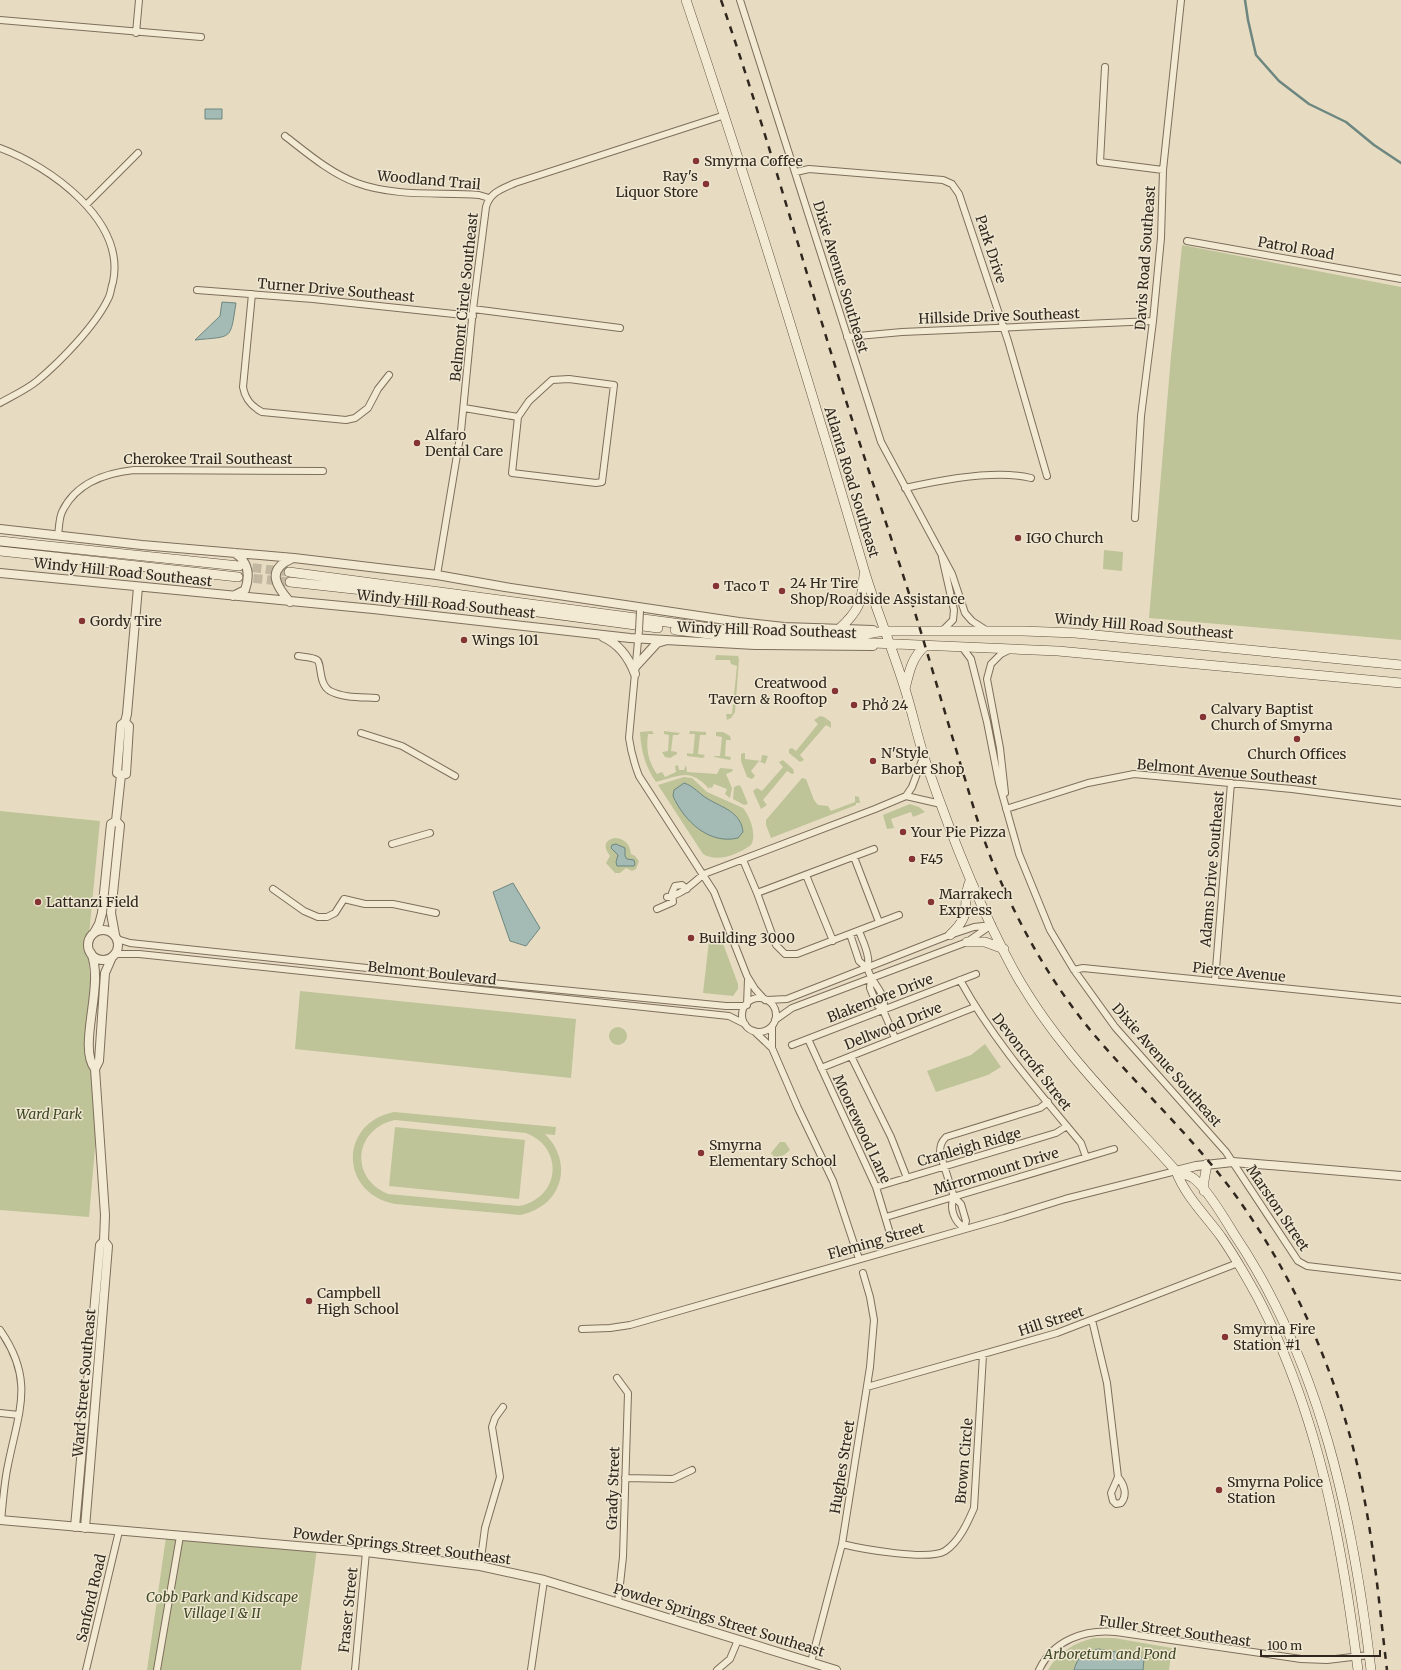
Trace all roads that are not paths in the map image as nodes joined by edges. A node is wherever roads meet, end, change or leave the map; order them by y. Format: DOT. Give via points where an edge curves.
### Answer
graph roads {
  1 [pos="139,0"];
  2 [pos="686,0"];
  3 [pos="740,0"];
  4 [pos="1181,0"];
  5 [pos="0,20"];
  6 [pos="136,33"];
  7 [pos="201,38"];
  8 [pos="1104,67"];
  9 [pos="725,115"];
  10 [pos="285,136"];
  11 [pos="0,148"];
  12 [pos="138,153"];
  13 [pos="1163,170"];
  14 [pos="796,172"];
  15 [pos="489,198"];
  16 [pos="86,205"];
  17 [pos="1187,241"];
  18 [pos="1401,279"];
  19 [pos="197,290"];
  20 [pos="252,294"];
  21 [pos="473,309"];
  22 [pos="473,316"];
  23 [pos="1153,321"];
  24 [pos="620,328"];
  25 [pos="1004,328"];
  26 [pos="847,337"];
  27 [pos="389,375"];
  28 [pos="0,403"];
  29 [pos="464,408"];
  30 [pos="518,417"];
  31 [pos="323,471"];
  32 [pos="1048,476"];
  33 [pos="1030,478"];
  34 [pos="905,488"];
  35 [pos="1135,518"];
  36 [pos="0,529"];
  37 [pos="58,536"];
  38 [pos="0,541"];
  39 [pos="0,551"];
  40 [pos="941,552"];
  41 [pos="235,553"];
  42 [pos="294,558"];
  43 [pos="239,566"];
  44 [pos="864,570"];
  45 [pos="289,572"];
  46 [pos="0,573"];
  47 [pos="437,575"];
  48 [pos="238,577"];
  49 [pos="290,582"];
  50 [pos="138,587"];
  51 [pos="233,597"];
  52 [pos="290,602"];
  53 [pos="641,609"];
  54 [pos="839,629"];
  55 [pos="884,631"];
  56 [pos="942,631"];
  57 [pos="987,631"];
  58 [pos="597,634"];
  59 [pos="639,634"];
  60 [pos="668,640"];
  61 [pos="889,645"];
  62 [pos="925,646"];
  63 [pos="961,646"];
  64 [pos="1013,648"];
  65 [pos="298,656"];
  66 [pos="1401,665"];
  67 [pos="635,670"];
  68 [pos="1401,683"];
  69 [pos="905,689"];
  70 [pos="376,698"];
  71 [pos="361,733"];
  72 [pos="924,755"];
  73 [pos="455,776"];
  74 [pos="1231,783"];
  75 [pos="906,796"];
  76 [pos="1401,803"];
  77 [pos="941,804"];
  78 [pos="1006,809"];
  79 [pos="116,821"];
  80 [pos="430,832"];
  81 [pos="392,844"];
  82 [pos="874,849"];
  83 [pos="854,857"];
  84 [pos="743,860"];
  85 [pos="704,874"];
  86 [pos="806,875"];
  87 [pos="970,881"];
  88 [pos="274,889"];
  89 [pos="757,894"];
  90 [pos="657,909"];
  91 [pos="436,913"];
  92 [pos="899,915"];
  93 [pos="879,922"];
  94 [pos="992,925"];
  95 [pos="859,931"];
  96 [pos="94,933"];
  97 [pos="850,934"];
  98 [pos="950,935"];
  99 [pos="116,937"];
  100 [pos="832,941"];
  101 [pos="967,942"];
  102 [pos="1004,949"];
  103 [pos="90,953"];
  104 [pos="113,955"];
  105 [pos="868,968"];
  106 [pos="1074,970"];
  107 [pos="976,974"];
  108 [pos="747,976"];
  109 [pos="871,978"];
  110 [pos="960,980"];
  111 [pos="1215,982"];
  112 [pos="766,1000"];
  113 [pos="1401,1000"];
  114 [pos="746,1005"];
  115 [pos="975,1007"];
  116 [pos="883,1010"];
  117 [pos="775,1020"];
  118 [pos="745,1024"];
  119 [pos="772,1027"];
  120 [pos="754,1031"];
  121 [pos="894,1038"];
  122 [pos="808,1039"];
  123 [pos="792,1045"];
  124 [pos="772,1048"];
  125 [pos="851,1056"];
  126 [pos="821,1068"];
  127 [pos="95,1070"];
  128 [pos="1048,1102"];
  129 [pos="1067,1126"];
  130 [pos="1114,1149"];
  131 [pos="1086,1157"];
  132 [pos="1233,1162"];
  133 [pos="1207,1164"];
  134 [pos="945,1167"];
  135 [pos="1176,1171"];
  136 [pos="1401,1176"];
  137 [pos="907,1178"];
  138 [pos="876,1187"];
  139 [pos="1204,1191"];
  140 [pos="954,1197"];
  141 [pos="886,1217"];
  142 [pos="964,1228"];
  143 [pos="889,1230"];
  144 [pos="104,1241"];
  145 [pos="859,1259"];
  146 [pos="1238,1263"];
  147 [pos="862,1273"];
  148 [pos="1401,1277"];
  149 [pos="1092,1320"];
  150 [pos="582,1329"];
  151 [pos="0,1330"];
  152 [pos="983,1355"];
  153 [pos="617,1378"];
  154 [pos="867,1387"];
  155 [pos="503,1407"];
  156 [pos="0,1412"];
  157 [pos="19,1415"];
  158 [pos="692,1470"];
  159 [pos="1118,1477"];
  160 [pos="625,1478"];
  161 [pos="0,1521"];
  162 [pos="75,1527"];
  163 [pos="84,1528"];
  164 [pos="118,1531"];
  165 [pos="180,1536"];
  166 [pos="842,1544"];
  167 [pos="366,1552"];
  168 [pos="480,1566"];
  169 [pos="544,1580"];
  170 [pos="618,1602"];
  171 [pos="738,1640"];
  172 [pos="1370,1656"];
  173 [pos="1356,1657"];
  174 [pos="811,1662"];
  175 [pos="86,1670"];
  176 [pos="157,1670"];
  177 [pos="355,1670"];
  178 [pos="531,1670"];
  179 [pos="717,1670"];
  180 [pos="836,1670"];
  181 [pos="1039,1670"];
  182 [pos="1358,1670"];
  183 [pos="1371,1670"];
  1 -- 6 [label="street"];
  2 -- 9 [label="main road, Atlanta Road Southeast"];
  3 -- 14 [label="street, Dixie Avenue Southeast"];
  4 -- 13 [label="street, Davis Road Southeast"];
  5 -- 6 [label="street"];
  6 -- 7 [label="street"];
  8 -- 13 [label="street" via="1100,162"];
  9 -- 15 [label="street, Belmont Circle Southeast" via="515,183"];
  9 -- 44 [label="main road, Atlanta Road Southeast" via="826,438"];
  10 -- 15 [label="street, Woodland Trail" via="328,168 357,183 388,190 479,195"];
  11 -- 16 [label="street" via="37,165"];
  12 -- 16 [label="street"];
  13 -- 23 [label="street, Davis Road Southeast" via="1161,238"];
  14 -- 25 [label="street, Park Drive" via="809,169 943,180 952,184 960,194"];
  14 -- 26 [label="street, Dixie Avenue Southeast"];
  15 -- 21 [label="street, Belmont Circle Southeast"];
  16 -- 28 [label="street" via="106,234 114,261 114,277 109,298 95,320 69,350 36,382"];
  17 -- 18 [label="street, Patrol Road"];
  19 -- 20 [label="street, Turner Drive Southeast"];
  20 -- 22 [label="street, Turner Drive Southeast"];
  20 -- 27 [label="street" via="243,387 244,394 254,408 262,412 346,420 362,414 368,408"];
  21 -- 22 [label="street, Belmont Circle Southeast"];
  21 -- 24 [label="street"];
  22 -- 29 [label="street, Belmont Circle Southeast"];
  23 -- 25 [label="street, Hillside Drive Southeast"];
  23 -- 35 [label="street, Davis Road Southeast" via="1141,416"];
  25 -- 26 [label="street, Hillside Drive Southeast"];
  25 -- 32 [label="street, Park Drive"];
  26 -- 34 [label="street, Dixie Avenue Southeast" via="881,442"];
  29 -- 30 [label="street"];
  29 -- 47 [label="street, Belmont Circle Southeast"];
  30 -- 30 [label="street" via="512,474 602,482 614,385 569,379 552,380 529,401"];
  31 -- 37 [label="street, Cherokee Trail Southeast" via="134,470 112,473 94,480 75,494 61,513"];
  33 -- 34 [label="street" via="1018,475 972,477 933,481"];
  34 -- 40 [label="street, Dixie Avenue Southeast"];
  36 -- 37 [label="street, Windy Hill Road Southeast"];
  37 -- 41 [label="street, Windy Hill Road Southeast"];
  38 -- 43 [label="main road, Windy Hill Road Southeast"];
  39 -- 48 [label="main road, Windy Hill Road Southeast"];
  40 -- 56 [label="street, Dixie Avenue Southeast" via="954,610 953,620"];
  40 -- 57 [label="street, Dixie Avenue Southeast" via="966,613 972,621"];
  41 -- 42 [label="street, Windy Hill Road Southeast"];
  41 -- 51 [label="street" via="245,563 249,578 244,590"];
  42 -- 47 [label="street, Windy Hill Road Southeast"];
  42 -- 52 [label="street" via="282,563 276,576 278,589"];
  44 -- 54 [label="main road" via="863,595 859,607"];
  44 -- 55 [label="main road, Atlanta Road Southeast"];
  45 -- 55 [label="main road, Windy Hill Road Southeast" via="734,631 824,636 861,635"];
  46 -- 50 [label="street, Windy Hill Road Southeast"];
  47 -- 53 [label="street, Windy Hill Road Southeast"];
  49 -- 61 [label="main road, Windy Hill Road Southeast" via="736,638"];
  50 -- 51 [label="street, Windy Hill Road Southeast"];
  50 -- 79 [label="street, Ward Street Southeast" via="126,722 121,725 117,773 121,775"];
  51 -- 52 [label="street, Windy Hill Road Southeast"];
  52 -- 58 [label="street, Windy Hill Road Southeast"];
  53 -- 54 [label="street, Windy Hill Road Southeast" via="784,627"];
  53 -- 59 [label="street, bridge"];
  54 -- 55 [label="street, Windy Hill Road Southeast"];
  55 -- 56 [label="main road, Windy Hill Road Southeast"];
  55 -- 61 [label="main road, Atlanta Road Southeast"];
  56 -- 57 [label="main road, Windy Hill Road Southeast"];
  57 -- 66 [label="main road, Windy Hill Road Southeast" via="1091,634"];
  58 -- 59 [label="street, Windy Hill Road Southeast"];
  58 -- 67 [label="street" via="612,640"];
  59 -- 60 [label="street, Windy Hill Road Southeast"];
  59 -- 67 [label="street"];
  60 -- 61 [label="street, Windy Hill Road Southeast" via="790,646"];
  60 -- 67 [label="street" via="657,643"];
  61 -- 62 [label="main road, Windy Hill Road Southeast"];
  61 -- 69 [label="main road, Atlanta Road Southeast"];
  62 -- 63 [label="main road, Windy Hill Road Southeast"];
  62 -- 69 [label="main road" via="911,664"];
  63 -- 64 [label="main road, Windy Hill Road Southeast"];
  63 -- 78 [label="street, Dixie Avenue Southeast" via="971,658"];
  64 -- 68 [label="main road, Windy Hill Road Southeast"];
  64 -- 78 [label="street, Dixie Avenue Southeast" via="1001,654 991,664 987,679 1000,748"];
  65 -- 70 [label="street" via="320,663 321,678 330,691 348,696"];
  67 -- 85 [label="street" via="630,738 636,768"];
  69 -- 72 [label="main road, Atlanta Road Southeast"];
  71 -- 73 [label="street" via="402,746"];
  72 -- 75 [label="street"];
  72 -- 77 [label="main road, Atlanta Road Southeast"];
  74 -- 76 [label="street, Belmont Avenue Southeast"];
  74 -- 78 [label="street, Belmont Avenue Southeast" via="1152,775 1125,775 1088,783"];
  74 -- 111 [label="street, Adams Drive Southeast"];
  75 -- 77 [label="street"];
  75 -- 84 [label="street"];
  77 -- 87 [label="main road, Atlanta Road Southeast"];
  78 -- 106 [label="street, Dixie Avenue Southeast" via="1028,879 1050,930"];
  79 -- 96 [label="street, Ward Street Southeast" via="111,824 102,913"];
  79 -- 99 [label="street, Ward Street Southeast" via="120,825 111,913"];
  80 -- 81 [label="street"];
  82 -- 83 [label="street"];
  83 -- 86 [label="street"];
  83 -- 93 [label="street"];
  84 -- 85 [label="street"];
  84 -- 89 [label="street"];
  85 -- 90 [label="street" via="687,888 682,885 675,886 670,897 673,902"];
  85 -- 108 [label="street" via="717,897"];
  86 -- 89 [label="street"];
  86 -- 100 [label="street"];
  87 -- 94 [label="main road, Atlanta Road Southeast"];
  87 -- 98 [label="main road" via="967,888 966,914"];
  88 -- 91 [label="street" via="304,911 318,917 327,917 335,913 344,899 365,904 393,904"];
  89 -- 100 [label="street" via="776,945 785,954 798,954"];
  92 -- 93 [label="street"];
  93 -- 95 [label="street"];
  94 -- 98 [label="street" via="974,927"];
  94 -- 101 [label="street"];
  94 -- 102 [label="main road, Atlanta Road Southeast"];
  95 -- 97 [label="street"];
  95 -- 105 [label="street" via="868,958"];
  96 -- 99 [label="street" via="105,930"];
  96 -- 103 [label="street, Ward Street Southeast" via="88,942"];
  97 -- 100 [label="street"];
  97 -- 105 [label="street" via="859,961"];
  98 -- 105 [label="street"];
  99 -- 104 [label="street, Ward Street Southeast" via="118,946"];
  99 -- 114 [label="street, Belmont Boulevard" via="130,943 481,982 726,1006"];
  101 -- 102 [label="main road" via="985,942"];
  101 -- 109 [label="street"];
  102 -- 135 [label="main road, Atlanta Road Southeast" via="1015,973 1061,1041 1102,1092"];
  103 -- 104 [label="street" via="106,960"];
  103 -- 127 [label="street, Ward Street Southeast" via="96,972 90,1031 90,1063"];
  104 -- 118 [label="street, Belmont Boulevard" via="139,954 729,1016"];
  104 -- 127 [label="street, Ward Street Southeast" via="105,972 99,1061"];
  105 -- 109 [label="street"];
  105 -- 112 [label="street" via="787,999"];
  106 -- 111 [label="street, Pierce Avenue" via="1083,968"];
  106 -- 132 [label="street, Dixie Avenue Southeast" via="1125,1039 1219,1142"];
  107 -- 110 [label="street, Blakemore Drive"];
  108 -- 112 [label="street"];
  108 -- 114 [label="street"];
  109 -- 116 [label="street" via="870,988 877,1005"];
  109 -- 117 [label="street" via="792,1008"];
  110 -- 115 [label="street, Devoncroft Street"];
  110 -- 116 [label="street, Blakemore Drive"];
  111 -- 113 [label="street, Pierce Avenue"];
  112 -- 114 [label="street" via="755,999"];
  112 -- 117 [label="street" via="774,1007"];
  114 -- 118 [label="street" via="743,1015"];
  115 -- 121 [label="street, Dellwood Drive"];
  115 -- 128 [label="street, Devoncroft Street" via="1012,1061"];
  116 -- 121 [label="street"];
  116 -- 122 [label="street, Blakemore Drive"];
  117 -- 119 [label="street"];
  118 -- 120 [label="street"];
  119 -- 120 [label="street" via="764,1031"];
  119 -- 124 [label="street"];
  120 -- 124 [label="street"];
  121 -- 125 [label="street, Dellwood Drive"];
  122 -- 123 [label="street, Blakemore Drive"];
  122 -- 126 [label="street, Moorewood Lane"];
  124 -- 145 [label="street" via="833,1181"];
  125 -- 126 [label="street, Dellwood Drive"];
  125 -- 137 [label="street" via="891,1137"];
  126 -- 138 [label="street, Moorewood Lane"];
  127 -- 144 [label="street, Ward Street Southeast" via="105,1216"];
  128 -- 129 [label="street, Devoncroft Street"];
  128 -- 134 [label="street" via="1040,1108 946,1137 940,1147"];
  129 -- 131 [label="street, Devoncroft Street" via="1081,1142"];
  129 -- 134 [label="street, Cranleigh Ridge" via="1056,1133"];
  130 -- 131 [label="street, Mirrormount Drive"];
  131 -- 140 [label="street, Mirrormount Drive"];
  132 -- 133 [label="street"];
  132 -- 136 [label="street"];
  132 -- 148 [label="street, Marston Street" via="1301,1263 1307,1266"];
  133 -- 135 [label="street"];
  133 -- 139 [label="main road"];
  134 -- 137 [label="street, Cranleigh Ridge"];
  134 -- 140 [label="street"];
  135 -- 139 [label="main road, Atlanta Road Southeast" via="1193,1178"];
  135 -- 142 [label="street, Fleming Street" via="1157,1174"];
  135 -- 146 [label="main road, Atlanta Road Southeast" via="1181,1184"];
  137 -- 138 [label="street, Cranleigh Ridge"];
  138 -- 141 [label="street, Moorewood Lane"];
  139 -- 172 [label="main road, Atlanta Road Southeast" via="1265,1283 1290,1335 1314,1398 1336,1467 1348,1517"];
  140 -- 141 [label="street, Mirrormount Drive"];
  140 -- 142 [label="street" via="961,1204 966,1221"];
  140 -- 142 [label="street" via="951,1204 957,1223"];
  141 -- 143 [label="street, Moorewood Lane"];
  142 -- 145 [label="street, Fleming Street"];
  144 -- 162 [label="street, Ward Street Southeast" via="100,1245"];
  144 -- 163 [label="street, Ward Street Southeast" via="108,1246"];
  145 -- 150 [label="street, Fleming Street" via="630,1325"];
  146 -- 149 [label="street, Hill Street"];
  146 -- 173 [label="main road, Atlanta Road Southeast" via="1258,1298 1289,1368 1321,1464 1335,1518 1345,1573"];
  147 -- 154 [label="street, Hughes Street" via="874,1320"];
  149 -- 152 [label="street, Hill Street"];
  149 -- 159 [label="street" via="1106,1382"];
  151 -- 157 [label="street" via="12,1347 20,1369 22,1382"];
  152 -- 154 [label="street, Hill Street"];
  152 -- 166 [label="street, Brown Circle" via="974,1508 955,1541 945,1551 930,1556"];
  153 -- 160 [label="street, Grady Street" via="628,1393"];
  154 -- 166 [label="street, Hughes Street"];
  155 -- 168 [label="street" via="492,1427 499,1481 485,1528"];
  156 -- 157 [label="street"];
  157 -- 161 [label="street"];
  158 -- 160 [label="street" via="673,1479"];
  160 -- 170 [label="street, Grady Street" via="623,1557"];
  161 -- 162 [label="street, Powder Springs Street Southeast"];
  162 -- 163 [label="street, Powder Springs Street Southeast"];
  163 -- 164 [label="street, Powder Springs Street Southeast"];
  164 -- 165 [label="street, Powder Springs Street Southeast"];
  164 -- 175 [label="street, Sanford Road"];
  165 -- 167 [label="street, Powder Springs Street Southeast"];
  165 -- 176 [label="street"];
  166 -- 174 [label="street, Hughes Street"];
  167 -- 168 [label="street, Powder Springs Street Southeast"];
  167 -- 177 [label="street, Fraser Street"];
  168 -- 169 [label="street, Powder Springs Street Southeast"];
  169 -- 170 [label="street, Powder Springs Street Southeast"];
  169 -- 178 [label="street"];
  170 -- 171 [label="street, Powder Springs Street Southeast"];
  171 -- 174 [label="street, Powder Springs Street Southeast"];
  171 -- 179 [label="street" via="730,1659"];
  172 -- 173 [label="street, Fuller Street Southeast"];
  172 -- 183 [label="main road, Atlanta Road Southeast"];
  173 -- 181 [label="street, Fuller Street Southeast" via="1301,1659 1104,1631 1077,1635 1064,1642 1051,1652"];
  173 -- 182 [label="main road, Atlanta Road Southeast"];
  174 -- 180 [label="street, Powder Springs Street Southeast"];
}
